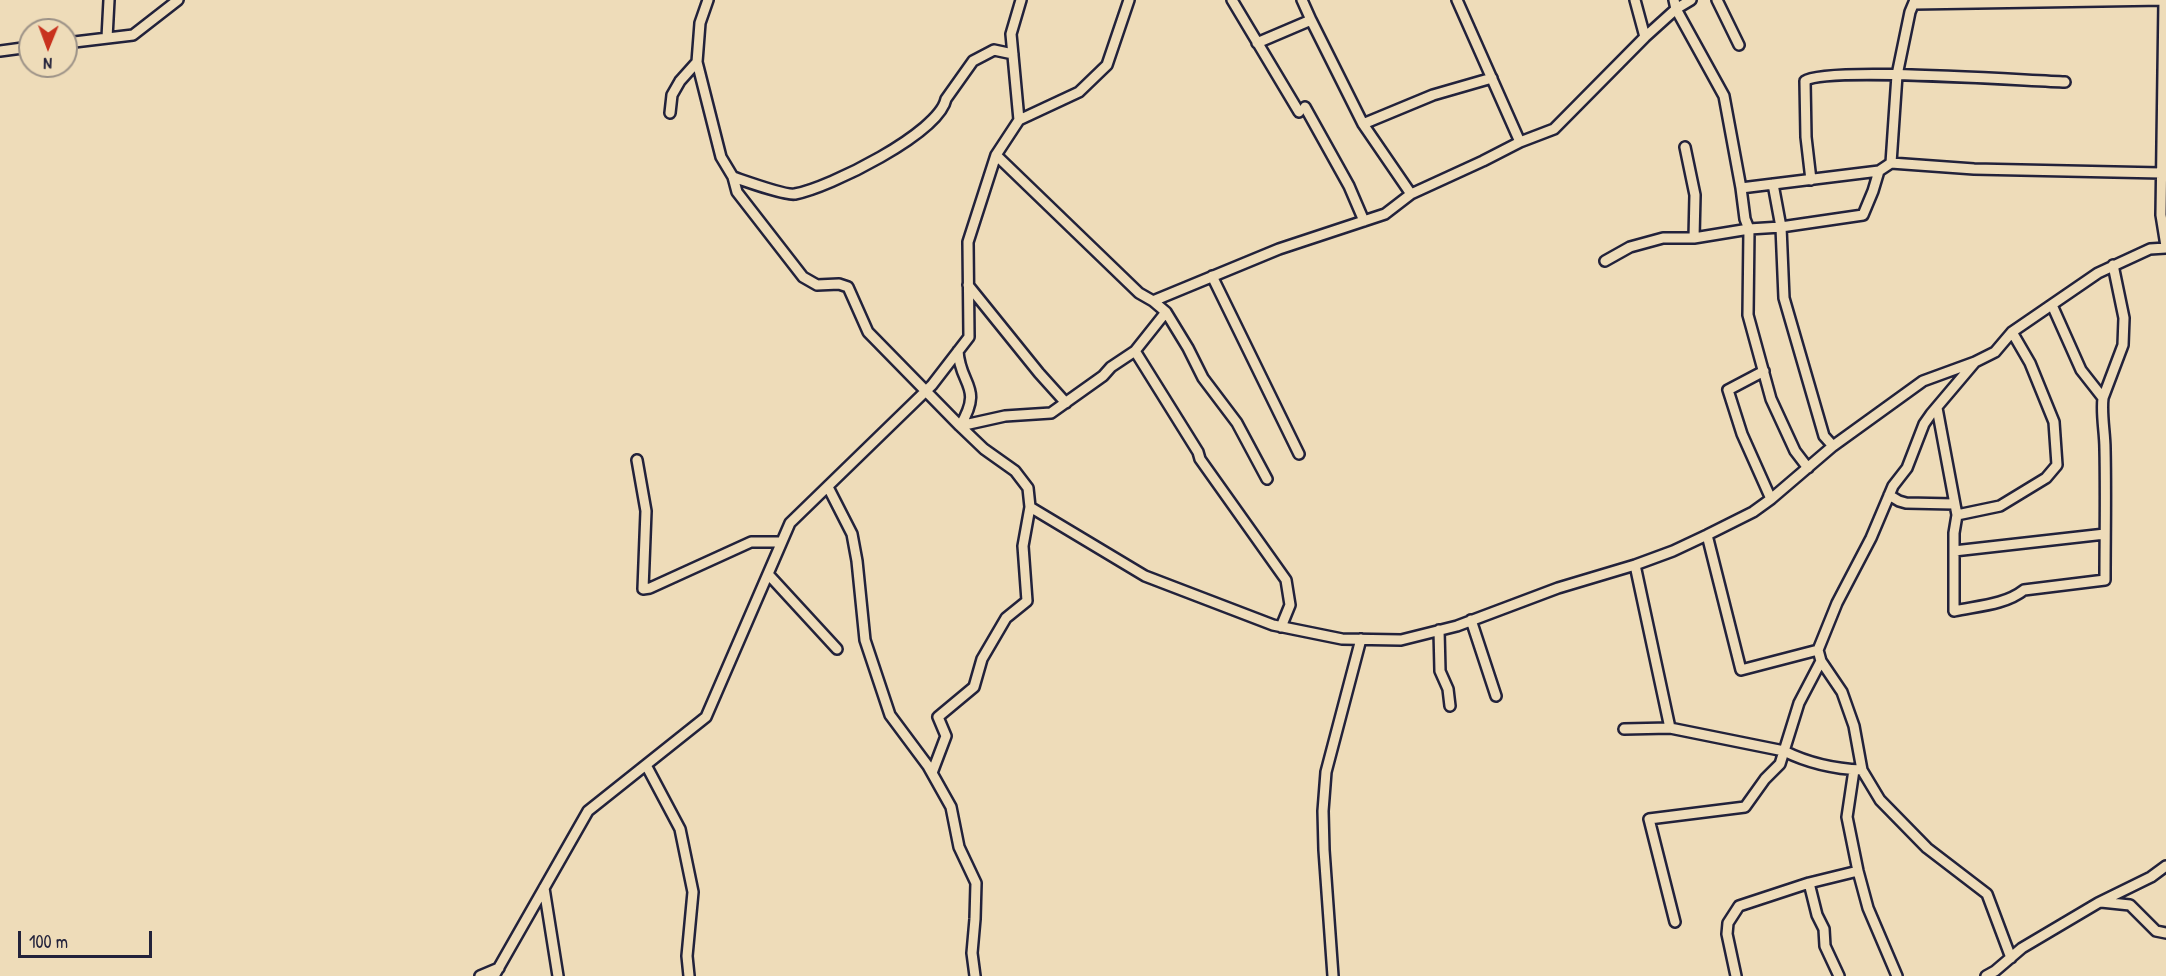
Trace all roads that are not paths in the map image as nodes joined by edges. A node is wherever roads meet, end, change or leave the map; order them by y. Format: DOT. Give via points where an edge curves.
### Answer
graph roads {
  1 [pos="109,0"];
  2 [pos="178,0"];
  3 [pos="708,0"];
  4 [pos="1021,0"];
  5 [pos="1129,0"];
  6 [pos="1232,0"];
  7 [pos="1302,0"];
  8 [pos="1457,0"];
  9 [pos="1635,0"];
  10 [pos="1691,0"];
  11 [pos="1717,0"];
  12 [pos="2164,0"];
  13 [pos="2098,1"];
  14 [pos="1914,2"];
  15 [pos="1675,4"];
  16 [pos="1311,20"];
  17 [pos="1645,37"];
  18 [pos="107,38"];
  19 [pos="78,42"];
  20 [pos="1257,43"];
  21 [pos="1739,45"];
  22 [pos="18,49"];
  23 [pos="0,51"];
  24 [pos="1013,54"];
  25 [pos="696,62"];
  26 [pos="1897,75"];
  27 [pos="1492,78"];
  28 [pos="2065,82"];
  29 [pos="670,112"];
  30 [pos="1019,120"];
  31 [pos="1363,124"];
  32 [pos="1520,142"];
  33 [pos="1685,147"];
  34 [pos="996,155"];
  35 [pos="1890,163"];
  36 [pos="1879,171"];
  37 [pos="2161,173"];
  38 [pos="733,177"];
  39 [pos="1811,180"];
  40 [pos="1773,184"];
  41 [pos="1742,188"];
  42 [pos="1411,194"];
  43 [pos="1364,221"];
  44 [pos="1782,227"];
  45 [pos="1749,229"];
  46 [pos="1694,238"];
  47 [pos="2166,247"];
  48 [pos="1605,261"];
  49 [pos="2113,265"];
  50 [pos="1212,276"];
  51 [pos="969,285"];
  52 [pos="1154,301"];
  53 [pos="2052,305"];
  54 [pos="1166,312"];
  55 [pos="2012,332"];
  56 [pos="958,351"];
  57 [pos="1135,351"];
  58 [pos="1975,362"];
  59 [pos="1764,371"];
  60 [pos="925,392"];
  61 [pos="2103,398"];
  62 [pos="1066,403"];
  63 [pos="1937,408"];
  64 [pos="960,426"];
  65 [pos="1833,446"];
  66 [pos="1299,454"];
  67 [pos="637,460"];
  68 [pos="1808,468"];
  69 [pos="1267,479"];
  70 [pos="828,487"];
  71 [pos="1889,495"];
  72 [pos="1772,499"];
  73 [pos="1954,504"];
  74 [pos="1030,507"];
  75 [pos="1957,515"];
  76 [pos="2105,534"];
  77 [pos="1707,535"];
  78 [pos="781,543"];
  79 [pos="1954,551"];
  80 [pos="1635,565"];
  81 [pos="768,574"];
  82 [pos="1471,621"];
  83 [pos="1281,627"];
  84 [pos="1439,630"];
  85 [pos="1361,639"];
  86 [pos="837,649"];
  87 [pos="1818,650"];
  88 [pos="1821,661"];
  89 [pos="1496,696"];
  90 [pos="1450,706"];
  91 [pos="1670,728"];
  92 [pos="1624,729"];
  93 [pos="1784,751"];
  94 [pos="646,765"];
  95 [pos="1858,770"];
  96 [pos="932,773"];
  97 [pos="2166,866"];
  98 [pos="1858,871"];
  99 [pos="1809,883"];
  100 [pos="544,888"];
  101 [pos="2101,902"];
  102 [pos="1675,922"];
  103 [pos="2166,933"];
  104 [pos="2011,958"];
  105 [pos="497,972"];
  106 [pos="480,976"];
  107 [pos="558,976"];
  108 [pos="689,976"];
  109 [pos="975,976"];
  110 [pos="1333,976"];
  111 [pos="1736,976"];
  112 [pos="1839,976"];
  113 [pos="1897,976"];
  114 [pos="1986,976"];
  1 -- 18 [label="street"];
  2 -- 18 [label="street" via="133,34"];
  3 -- 25 [label="street" via="700,23"];
  4 -- 24 [label="street" via="1011,34"];
  5 -- 30 [label="street" via="1107,65 1079,92"];
  6 -- 20 [label="street"];
  7 -- 16 [label="street"];
  8 -- 27 [label="street"];
  9 -- 17 [label="street"];
  10 -- 15 [label="street"];
  11 -- 21 [label="street"];
  12 -- 13 [label="street"];
  12 -- 37 [label="street"];
  13 -- 14 [label="street"];
  14 -- 26 [label="street"];
  15 -- 17 [label="street"];
  15 -- 41 [label="street" via="1724,96"];
  16 -- 20 [label="street"];
  16 -- 31 [label="street"];
  17 -- 32 [label="street" via="1554,129"];
  18 -- 19 [label="street"];
  20 -- 43 [label="street" via="1302,109"];
  22 -- 23 [label="street"];
  24 -- 30 [label="street"];
  24 -- 38 [label="street" via="994,50 973,62 945,106 915,136 844,177 793,195"];
  25 -- 29 [label="street" via="672,95"];
  25 -- 38 [label="street" via="721,157"];
  26 -- 28 [label="street"];
  26 -- 35 [label="street"];
  26 -- 39 [label="street" via="1823,76 1805,81"];
  27 -- 31 [label="street" via="1433,95"];
  27 -- 32 [label="street"];
  30 -- 34 [label="street"];
  31 -- 42 [label="street"];
  32 -- 42 [label="street"];
  33 -- 46 [label="street" via="1695,195"];
  34 -- 51 [label="street" via="968,242"];
  34 -- 52 [label="street" via="1139,293"];
  35 -- 36 [label="street"];
  35 -- 37 [label="street"];
  36 -- 39 [label="street"];
  36 -- 44 [label="street" via="1863,215"];
  37 -- 47 [label="street"];
  38 -- 60 [label="street" via="737,192 803,278 817,285 848,287 868,332"];
  39 -- 40 [label="street"];
  40 -- 41 [label="street"];
  40 -- 44 [label="street"];
  41 -- 45 [label="street"];
  42 -- 43 [label="street" via="1385,214"];
  43 -- 50 [label="street"];
  44 -- 45 [label="street"];
  44 -- 65 [label="street" via="1784,298 1824,436"];
  45 -- 46 [label="street"];
  45 -- 59 [label="street" via="1748,315"];
  46 -- 48 [label="street" via="1663,238 1630,247"];
  47 -- 49 [label="street" via="2150,249"];
  49 -- 53 [label="street"];
  49 -- 61 [label="street" via="2124,318 2123,345"];
  50 -- 52 [label="street"];
  50 -- 66 [label="street"];
  51 -- 56 [label="street" via="969,337"];
  51 -- 62 [label="street"];
  52 -- 54 [label="street"];
  53 -- 55 [label="street"];
  53 -- 61 [label="street" via="2081,370"];
  54 -- 57 [label="street"];
  54 -- 69 [label="street" via="1203,378 1237,423"];
  55 -- 58 [label="street" via="1995,352"];
  55 -- 75 [label="street" via="2030,363 2054,422 2056,465 2046,478 2000,506"];
  56 -- 60 [label="street"];
  56 -- 64 [label="street" via="971,392 970,410"];
  57 -- 62 [label="street"];
  57 -- 83 [label="street" via="1200,459 1286,580 1290,605"];
  58 -- 63 [label="street"];
  58 -- 65 [label="street" via="1923,381"];
  59 -- 68 [label="street" via="1771,399 1795,451"];
  59 -- 72 [label="street" via="1728,390"];
  60 -- 64 [label="street"];
  60 -- 70 [label="street"];
  61 -- 76 [label="street"];
  62 -- 64 [label="street" via="1051,413 1005,416"];
  63 -- 71 [label="street" via="1924,424 1907,468"];
  63 -- 73 [label="street"];
  64 -- 74 [label="street" via="1015,471 1028,488"];
  65 -- 68 [label="street"];
  67 -- 78 [label="street" via="646,511 644,589 751,542"];
  68 -- 72 [label="street"];
  70 -- 78 [label="street" via="790,523"];
  70 -- 96 [label="street" via="852,534 865,640 890,715"];
  71 -- 73 [label="street" via="1906,502"];
  71 -- 87 [label="street"];
  72 -- 77 [label="street"];
  73 -- 75 [label="street"];
  74 -- 83 [label="street" via="1145,576"];
  74 -- 96 [label="street" via="1023,546 1027,601 1006,618 982,659 974,687 938,717 946,736"];
  75 -- 79 [label="street"];
  76 -- 79 [label="street"];
  76 -- 79 [label="street" via="2105,580 2024,590 1998,603 1954,610"];
  77 -- 80 [label="street"];
  77 -- 87 [label="street" via="1741,670"];
  78 -- 81 [label="street"];
  80 -- 82 [label="street" via="1558,588"];
  80 -- 91 [label="street"];
  81 -- 86 [label="street"];
  81 -- 94 [label="street" via="706,717"];
  82 -- 84 [label="street"];
  82 -- 89 [label="street"];
  83 -- 85 [label="street"];
  84 -- 85 [label="street" via="1401,640"];
  84 -- 90 [label="street" via="1440,670"];
  85 -- 110 [label="street" via="1326,772 1324,850"];
  87 -- 88 [label="street"];
  88 -- 93 [label="street" via="1799,704"];
  88 -- 95 [label="street" via="1842,692 1854,726"];
  91 -- 92 [label="street"];
  91 -- 93 [label="street"];
  93 -- 95 [label="street" via="1825,766"];
  93 -- 102 [label="street" via="1779,767 1764,779 1745,807 1649,819"];
  94 -- 100 [label="street" via="588,811"];
  94 -- 108 [label="street" via="680,829 685,850 693,892"];
  95 -- 98 [label="street" via="1847,817"];
  95 -- 104 [label="street" via="1880,800 1920,841 1987,894"];
  96 -- 109 [label="street" via="951,807 959,847 976,883 972,953"];
  97 -- 101 [label="street"];
  98 -- 99 [label="street"];
  98 -- 113 [label="street" via="1868,908"];
  99 -- 111 [label="street" via="1739,906 1728,923 1727,934"];
  99 -- 112 [label="street" via="1824,929 1825,946"];
  100 -- 105 [label="street"];
  100 -- 107 [label="street"];
  101 -- 103 [label="street" via="2130,905 2156,932"];
  101 -- 104 [label="street"];
  104 -- 114 [label="street"];
  105 -- 106 [label="street"];
}
